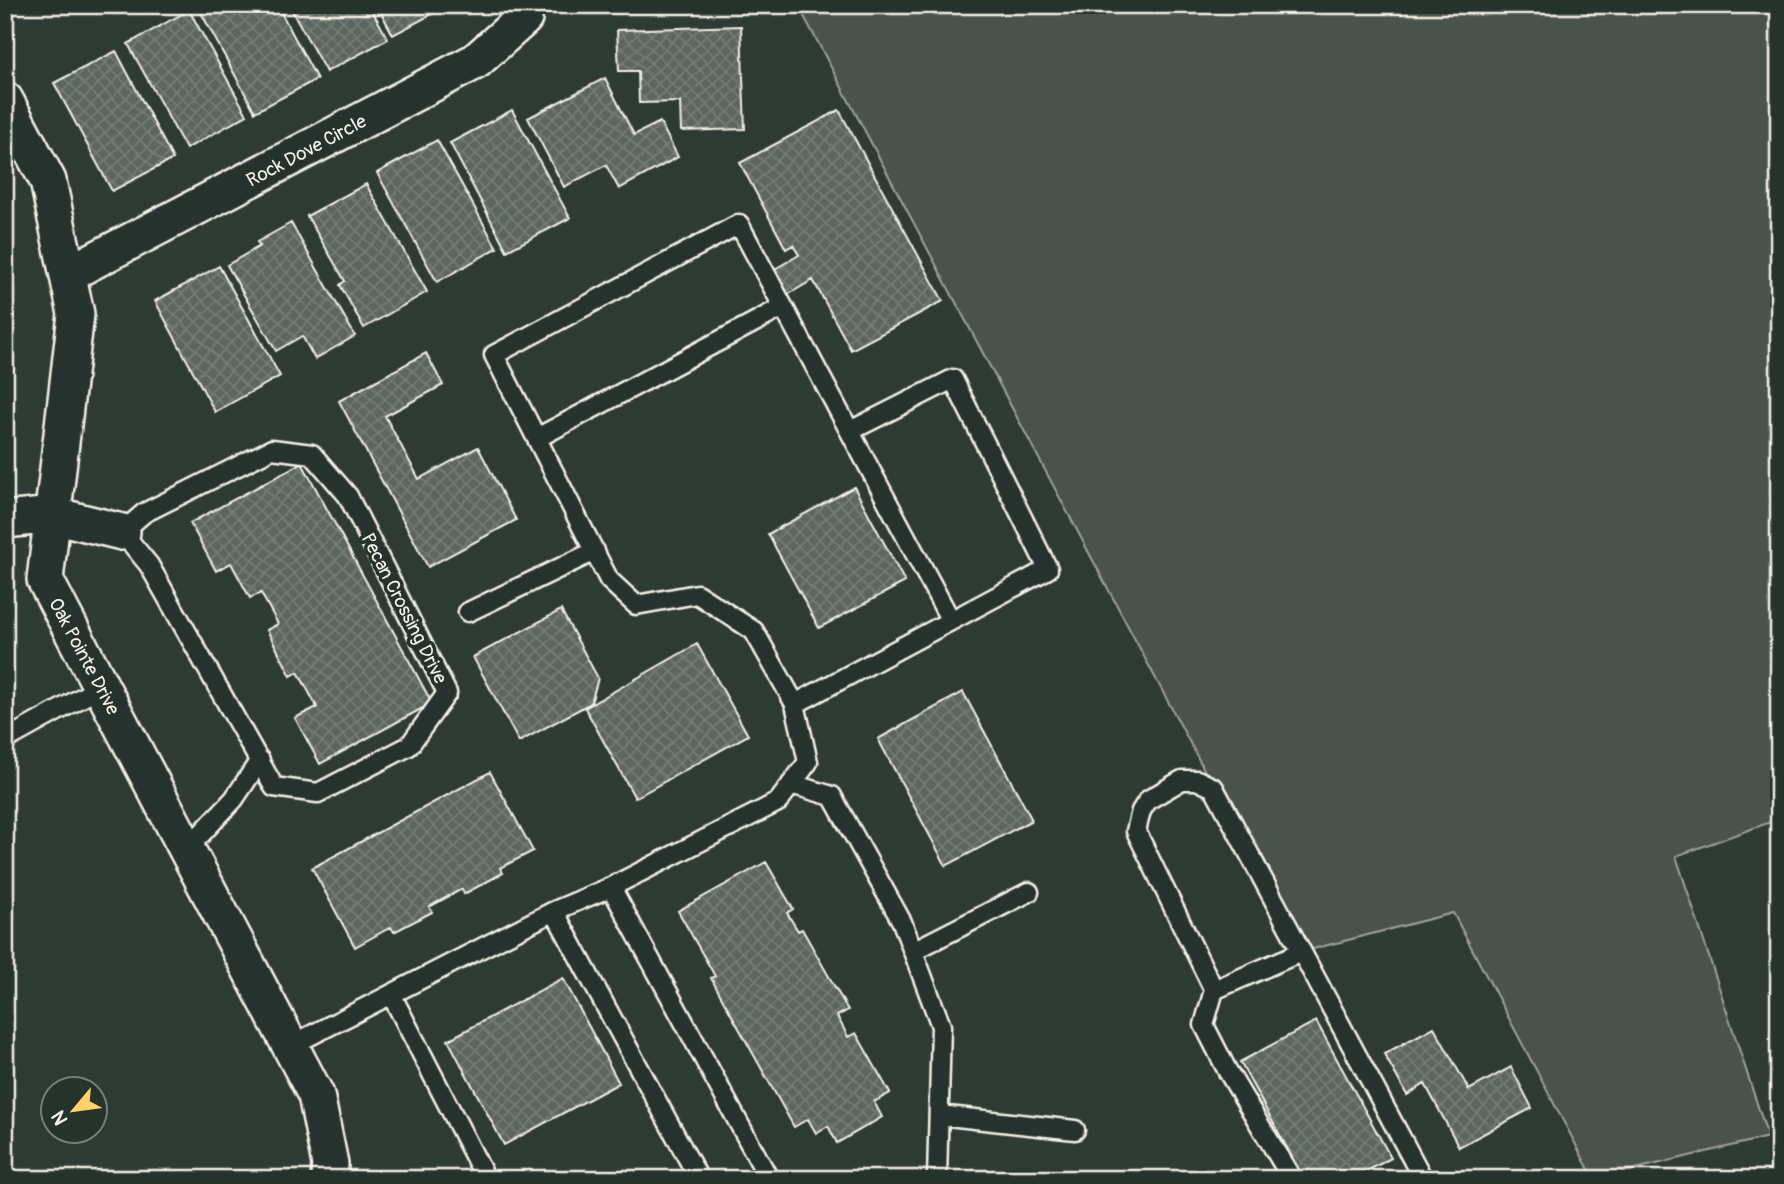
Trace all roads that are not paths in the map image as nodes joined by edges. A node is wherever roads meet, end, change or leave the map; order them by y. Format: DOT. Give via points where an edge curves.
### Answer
graph roads {
  1 [pos="521,5"];
  2 [pos="5,100"];
  3 [pos="68,274"];
  4 [pos="783,307"];
  5 [pos="850,431"];
  6 [pos="537,438"];
  7 [pos="53,515"];
  8 [pos="5,520"];
  9 [pos="122,532"];
  10 [pos="594,551"];
  11 [pos="468,612"];
  12 [pos="950,619"];
  13 [pos="101,687"];
  14 [pos="795,704"];
  15 [pos="5,740"];
  16 [pos="260,760"];
  17 [pos="791,784"];
  18 [pos="186,850"];
  19 [pos="611,887"];
  20 [pos="1029,892"];
  21 [pos="554,911"];
  22 [pos="913,951"];
  23 [pos="1301,952"];
  24 [pos="1214,990"];
  25 [pos="393,996"];
  26 [pos="290,1046"];
  27 [pos="939,1115"];
  28 [pos="1075,1130"];
  29 [pos="329,1179"];
  30 [pos="486,1179"];
  31 [pos="699,1179"];
  32 [pos="769,1179"];
  33 [pos="937,1179"];
  34 [pos="1292,1179"];
  35 [pos="1423,1179"];
  1 -- 3 [label="street, Rock Dove Circle" via="524,18 476,61"];
  2 -- 3 [label="street, Oak Pointe Drive" via="48,181"];
  3 -- 7 [label="street, Oak Pointe Drive" via="76,314"];
  4 -- 5 [label="lane"];
  4 -- 6 [label="lane"];
  4 -- 6 [label="lane" via="739,224 494,355"];
  5 -- 12 [label="lane"];
  5 -- 12 [label="lane" via="953,379 1048,569"];
  6 -- 10 [label="lane"];
  7 -- 8 [label="street"];
  7 -- 9 [label="street"];
  7 -- 13 [label="street, Oak Pointe Drive" via="45,580"];
  9 -- 16 [label="lane, Pecan Crossing Drive" via="149,565"];
  9 -- 16 [label="lane, Pecan Crossing Drive" via="144,513 272,449 312,454 348,496 447,693 409,746 318,793 274,787"];
  10 -- 11 [label="lane"];
  10 -- 14 [label="lane" via="609,580 636,605 697,594 754,631"];
  12 -- 14 [label="lane"];
  13 -- 15 [label="lane"];
  13 -- 18 [label="street, Oak Pointe Drive"];
  14 -- 17 [label="lane" via="808,762"];
  16 -- 18 [label="lane" via="234,799"];
  17 -- 19 [label="lane" via="778,802"];
  17 -- 22 [label="lane" via="832,796 902,922"];
  18 -- 26 [label="street, Oak Pointe Drive"];
  19 -- 21 [label="lane"];
  19 -- 32 [label="lane"];
  20 -- 22 [label="lane"];
  21 -- 25 [label="lane"];
  21 -- 31 [label="lane"];
  22 -- 27 [label="lane" via="941,1026"];
  23 -- 24 [label="lane"];
  23 -- 24 [label="lane" via="1213,788 1197,780 1182,780 1147,800 1136,831"];
  23 -- 35 [label="lane"];
  24 -- 34 [label="lane" via="1204,1025"];
  25 -- 26 [label="lane"];
  25 -- 30 [label="lane"];
  26 -- 29 [label="street, Oak Pointe Drive" via="316,1095"];
  27 -- 28 [label="lane"];
  27 -- 33 [label="lane"];
}
